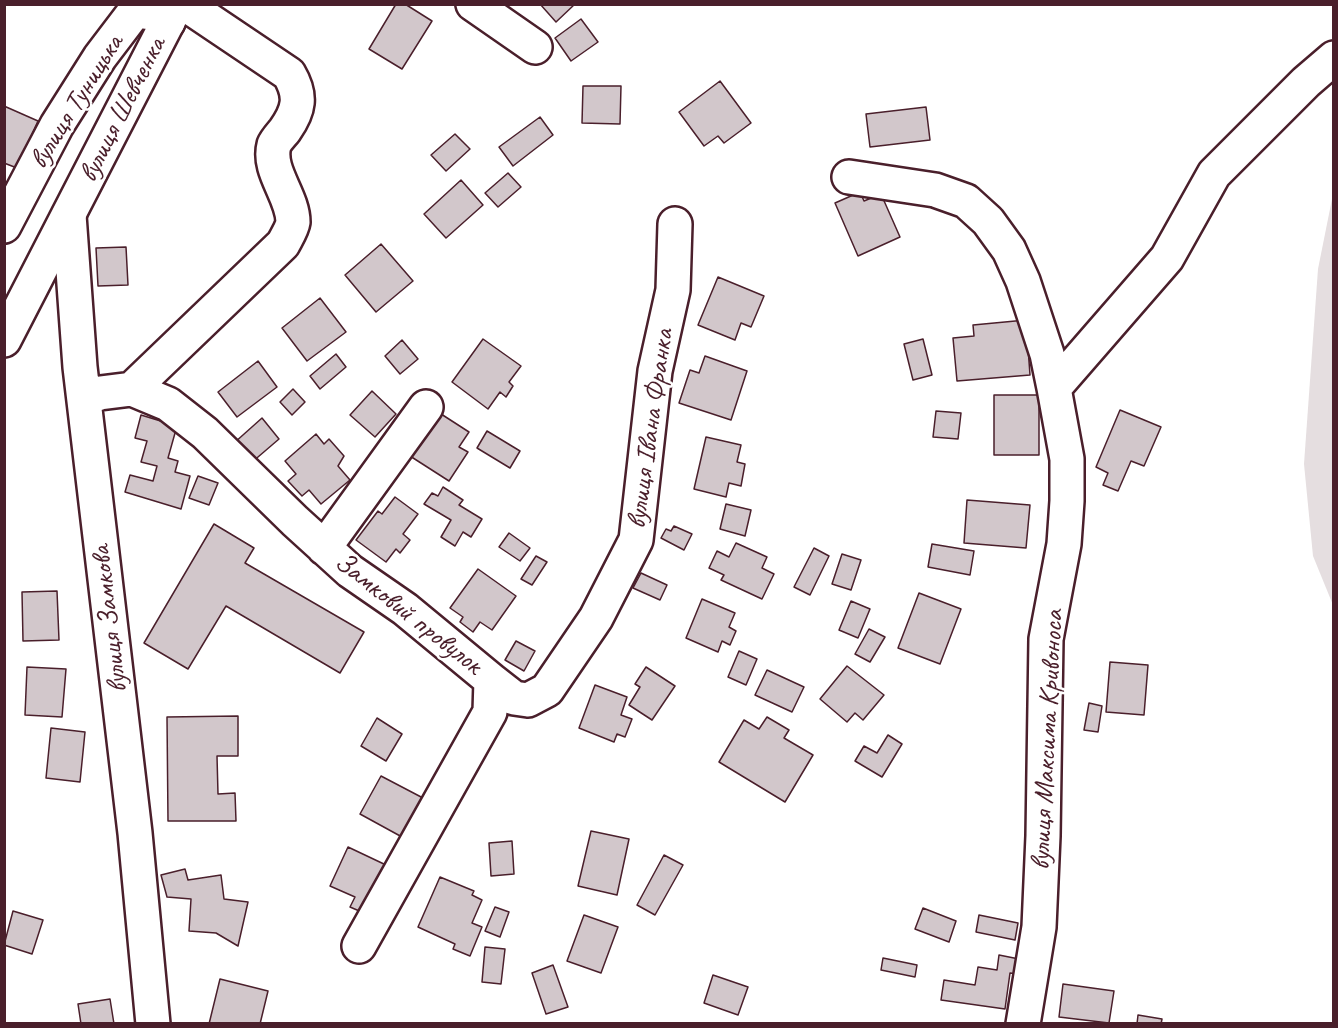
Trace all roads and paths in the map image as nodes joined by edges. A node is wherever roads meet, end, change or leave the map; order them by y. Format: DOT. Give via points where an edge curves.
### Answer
graph roads {
  1 [pos="473,4"];
  2 [pos="177,10"];
  3 [pos="535,47"];
  4 [pos="1334,58"];
  5 [pos="849,177"];
  6 [pos="69,215"];
  7 [pos="675,224"];
  8 [pos="4,226"];
  9 [pos="4,340"];
  10 [pos="1054,388"];
  11 [pos="132,389"];
  12 [pos="85,398"];
  13 [pos="426,407"];
  14 [pos="324,548"];
  15 [pos="492,680"];
  16 [pos="359,946"];
  17 [pos="153,1023"];
  18 [pos="1023,1023"];
  1 -- 3 [label="street"];
  2 -- 6 [label="street, вулиця Шевченка"];
  2 -- 8 [label="street, вулиця Туницька" via="135,11 57,125"];
  2 -- 11 [label="street" via="289,74 294,82 298,101 293,119 274,145 274,165 293,224 283,244"];
  4 -- 10 [label="street" via="1214,174 1167,258"];
  5 -- 10 [label="street, вулиця Максима Кривоноса" via="935,190 966,201 988,221 1009,250 1023,281"];
  6 -- 9 [label="street, вулиця Шевченка"];
  6 -- 12 [label="street, вулиця Замкова"];
  7 -- 15 [label="street, вулиця Івана Франка" via="673,290 655,371 636,540 596,618 547,690 528,700 514,698"];
  10 -- 18 [label="street, вулиця Максима Кривоноса" via="1067,459 1067,501 1064,544 1046,639 1039,927"];
  11 -- 12 [label="street, Замковий провулок"];
  11 -- 14 [label="street, Замковий провулок" via="168,404 205,433"];
  12 -- 17 [label="street, вулиця Замкова"];
  13 -- 14 [label="street"];
  14 -- 15 [label="street, Замковий провулок"];
  15 -- 16 [label="street, Замковий провулок" via="490,712"];
}
